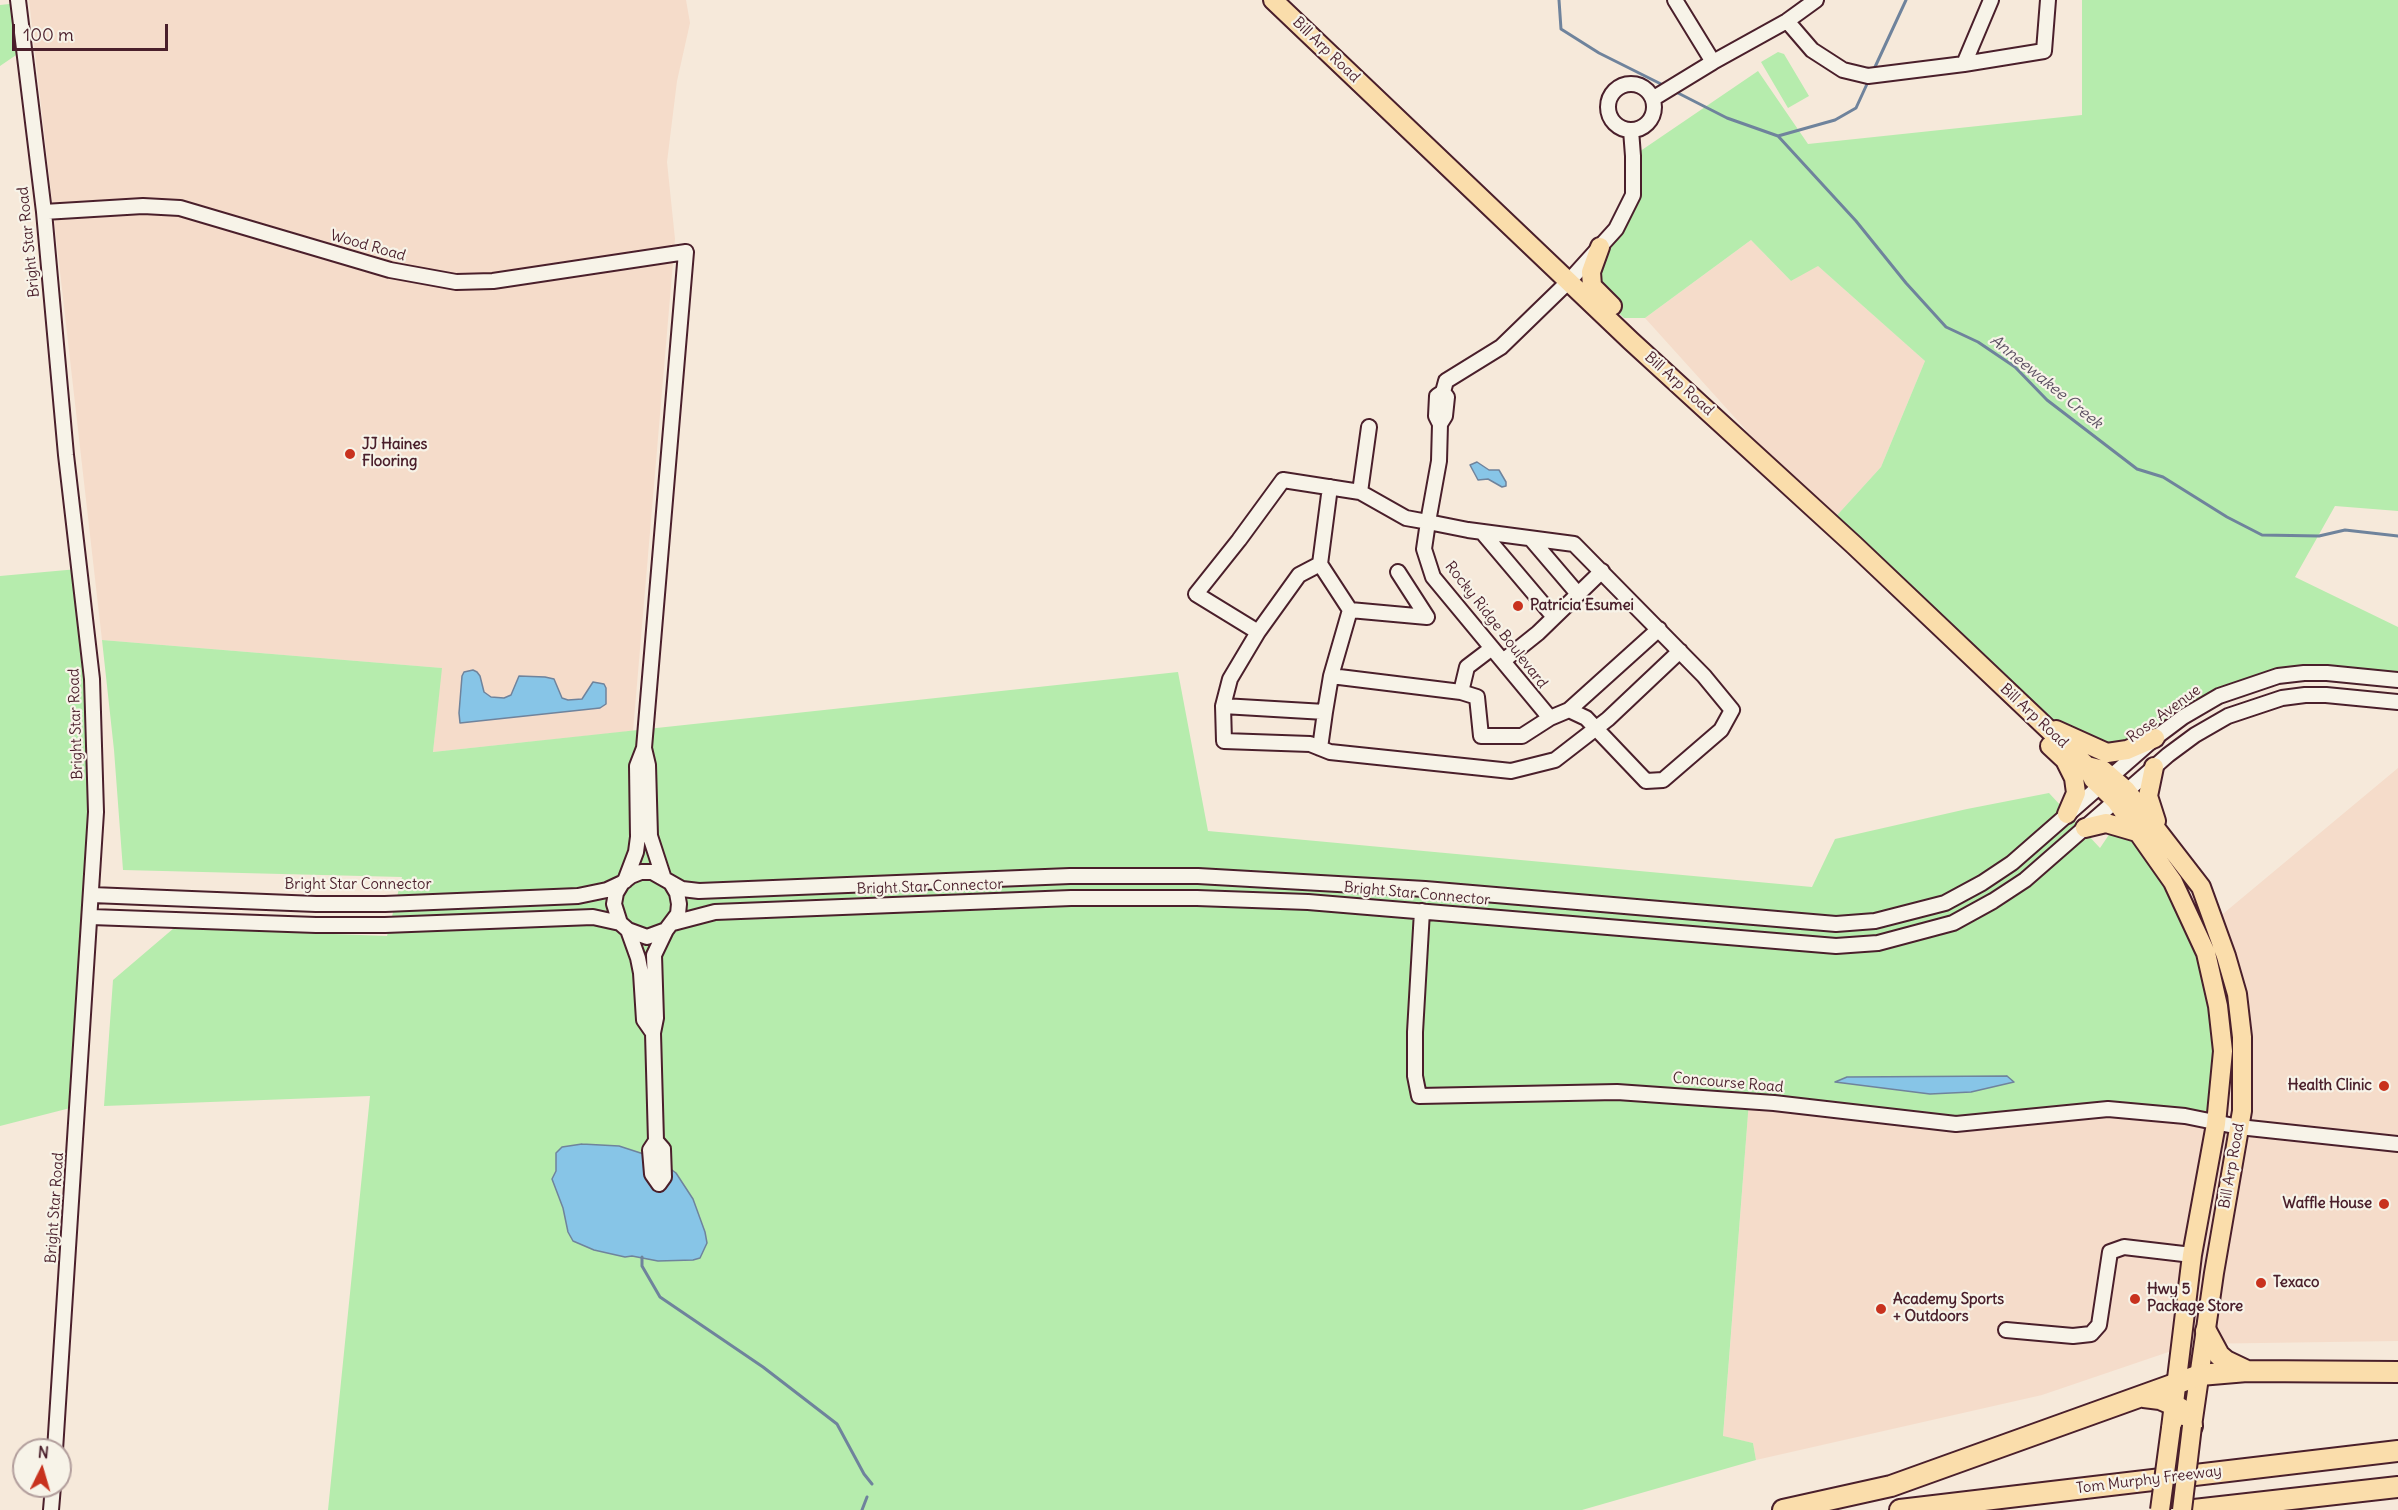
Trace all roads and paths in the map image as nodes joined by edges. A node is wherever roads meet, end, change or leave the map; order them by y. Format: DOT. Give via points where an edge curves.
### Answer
graph roads {
  1 [pos="18,0"];
  2 [pos="1274,0"];
  3 [pos="1816,0"];
  4 [pos="1991,0"];
  5 [pos="2048,0"];
  6 [pos="1675,1"];
  7 [pos="1787,21"];
  8 [pos="1713,62"];
  9 [pos="1964,64"];
  10 [pos="1654,98"];
  11 [pos="1631,130"];
  12 [pos="44,212"];
  13 [pos="1600,247"];
  14 [pos="1569,281"];
  15 [pos="1631,341"];
  16 [pos="1369,427"];
  17 [pos="1330,488"];
  18 [pos="1360,492"];
  19 [pos="1428,522"];
  20 [pos="1482,532"];
  21 [pos="1531,539"];
  22 [pos="1320,564"];
  23 [pos="1602,571"];
  24 [pos="1398,572"];
  25 [pos="1578,594"];
  26 [pos="1350,610"];
  27 [pos="1554,617"];
  28 [pos="1659,629"];
  29 [pos="1258,632"];
  30 [pos="1492,648"];
  31 [pos="1680,651"];
  32 [pos="1503,661"];
  33 [pos="1982,667"];
  34 [pos="1331,676"];
  35 [pos="2398,680"];
  36 [pos="1461,692"];
  37 [pos="2398,702"];
  38 [pos="1223,706"];
  39 [pos="1569,710"];
  40 [pos="1325,712"];
  41 [pos="1550,718"];
  42 [pos="2042,723"];
  43 [pos="1596,729"];
  44 [pos="2155,738"];
  45 [pos="644,748"];
  46 [pos="1320,748"];
  47 [pos="2154,767"];
  48 [pos="2105,782"];
  49 [pos="2121,796"];
  50 [pos="2067,814"];
  51 [pos="2085,828"];
  52 [pos="2137,832"];
  53 [pos="2164,839"];
  54 [pos="667,880"];
  55 [pos="623,882"];
  56 [pos="92,895"];
  57 [pos="1422,911"];
  58 [pos="91,917"];
  59 [pos="624,927"];
  60 [pos="669,927"];
  61 [pos="653,1033"];
  62 [pos="2216,1124"];
  63 [pos="2239,1127"];
  64 [pos="2398,1144"];
  65 [pos="659,1190"];
  66 [pos="2193,1255"];
  67 [pos="2006,1330"];
  68 [pos="2206,1331"];
  69 [pos="2247,1371"];
  70 [pos="2398,1372"];
  71 [pos="2200,1375"];
  72 [pos="2178,1382"];
  73 [pos="2144,1397"];
  74 [pos="2175,1405"];
  75 [pos="2192,1426"];
  76 [pos="56,1438"];
  77 [pos="2398,1451"];
  78 [pos="2398,1487"];
  79 [pos="1783,1510"];
  80 [pos="1900,1510"];
  81 [pos="2160,1510"];
  82 [pos="2182,1510"];
  83 [pos="2194,1510"];
  1 -- 12 [label="street, Bright Star Road"];
  2 -- 14 [label="main road, Bill Arp Road"];
  3 -- 7 [label="street"];
  4 -- 9 [label="street"];
  5 -- 9 [label="street" via="2044,51"];
  6 -- 8 [label="street"];
  7 -- 8 [label="street"];
  7 -- 9 [label="street" via="1812,50 1843,70 1868,76"];
  8 -- 10 [label="street"];
  10 -- 11 [label="street" via="1652,117 1644,126"];
  10 -- 11 [label="street" via="1648,90 1624,84 1608,98 1612,123"];
  11 -- 13 [label="street, Rocky Ridge Boulevard" via="1633,195 1616,229"];
  12 -- 45 [label="street, Wood Road" via="143,206 180,208 390,270 456,282 516,278 686,252"];
  12 -- 56 [label="street, Bright Star Road" via="92,679 96,812"];
  13 -- 14 [label="street, Rocky Ridge Boulevard"];
  13 -- 15 [label="main road" via="1591,273 1592,286 1624,318"];
  14 -- 15 [label="main road, Bill Arp Road"];
  14 -- 19 [label="street, Rocky Ridge Boulevard" via="1501,347 1446,381 1445,416 1440,424"];
  15 -- 33 [label="main road, Bill Arp Road"];
  16 -- 18 [label="street"];
  17 -- 18 [label="street"];
  17 -- 22 [label="street"];
  17 -- 29 [label="street" via="1283,480 1196,594"];
  18 -- 19 [label="street" via="1406,518"];
  19 -- 20 [label="street"];
  19 -- 30 [label="street, Rocky Ridge Boulevard" via="1424,549 1433,577"];
  20 -- 21 [label="street"];
  20 -- 27 [label="street"];
  21 -- 23 [label="street" via="1574,544"];
  21 -- 25 [label="street"];
  22 -- 26 [label="street"];
  22 -- 29 [label="street" via="1299,575"];
  23 -- 25 [label="street"];
  23 -- 28 [label="street"];
  24 -- 26 [label="street" via="1427,617"];
  25 -- 27 [label="street"];
  26 -- 34 [label="street"];
  27 -- 32 [label="street"];
  28 -- 31 [label="street"];
  28 -- 39 [label="street"];
  29 -- 38 [label="street" via="1230,679"];
  30 -- 32 [label="street, Rocky Ridge Boulevard"];
  30 -- 36 [label="street" via="1467,667"];
  31 -- 43 [label="street"];
  31 -- 43 [label="street" via="1731,711 1721,730 1663,780 1646,781"];
  32 -- 41 [label="street, Rocky Ridge Boulevard"];
  33 -- 42 [label="main road, Bill Arp Road"];
  33 -- 50 [label="main road" via="1979,678 2065,760 2076,793"];
  34 -- 36 [label="street"];
  34 -- 40 [label="street"];
  35 -- 44 [label="street, Rose Avenue" via="2327,673 2278,676 2219,696"];
  36 -- 41 [label="street" via="1477,697 1482,736 1522,736"];
  37 -- 47 [label="street" via="2326,695 2282,698 2228,716 2195,735"];
  38 -- 40 [label="street"];
  38 -- 46 [label="street" via="1224,741 1310,744"];
  39 -- 41 [label="street"];
  39 -- 43 [label="street" via="1586,718"];
  40 -- 46 [label="street"];
  42 -- 44 [label="main road" via="2107,753 2127,750"];
  42 -- 48 [label="main road, Bill Arp Road" via="2087,766 2103,770"];
  43 -- 46 [label="street" via="1556,760 1511,771"];
  44 -- 48 [label="street, Rose Avenue"];
  45 -- 54 [label="street" via="650,836"];
  45 -- 55 [label="street" via="637,766 636,852"];
  47 -- 49 [label="street"];
  47 -- 53 [label="main road" via="2148,796"];
  48 -- 49 [label="main road, Bill Arp Road"];
  48 -- 50 [label="street, Bright Star Connector"];
  49 -- 51 [label="street, Bright Star Connector"];
  49 -- 52 [label="main road, Bill Arp Road"];
  49 -- 53 [label="main road, Bill Arp Road"];
  50 -- 54 [label="street, Bright Star Connector" via="2012,863 1945,903 1875,921 1836,924 1425,889 1198,876 1070,876 713,891 682,889"];
  51 -- 52 [label="main road" via="2106,823"];
  51 -- 57 [label="street, Bright Star Connector" via="2025,880 1994,901 1953,923 1878,943 1836,946"];
  52 -- 62 [label="main road, Bill Arp Road" via="2173,882 2206,953 2223,1051"];
  53 -- 63 [label="main road, Bill Arp Road" via="2201,887 2237,994 2242,1037"];
  54 -- 55 [label="street" via="652,872 641,872"];
  54 -- 60 [label="street" via="677,893 679,904"];
  55 -- 56 [label="street, Bright Star Connector" via="578,896 385,904"];
  55 -- 59 [label="street" via="614,904"];
  56 -- 58 [label="street, Bright Star Road"];
  57 -- 60 [label="street, Bright Star Connector" via="1308,902 1112,897 715,912"];
  57 -- 62 [label="street, Concourse Road" via="1415,1032 1419,1096 1617,1092 1774,1103 1956,1124 2108,1109 2185,1116"];
  58 -- 59 [label="street" via="316,925 593,917"];
  58 -- 76 [label="street, Bright Star Road"];
  59 -- 60 [label="street" via="647,937"];
  59 -- 61 [label="street" via="638,958 644,1020"];
  60 -- 61 [label="street" via="654,955"];
  61 -- 65 [label="street" via="656,1141 650,1150 652,1174"];
  62 -- 63 [label="street"];
  62 -- 66 [label="main road, Bill Arp Road"];
  63 -- 64 [label="street"];
  63 -- 68 [label="main road, Bill Arp Road"];
  66 -- 67 [label="street" via="2124,1247 2110,1252 2099,1324 2091,1334"];
  66 -- 72 [label="main road, Bill Arp Road"];
  68 -- 69 [label="highway" via="2219,1355"];
  68 -- 71 [label="main road, Bill Arp Road"];
  69 -- 70 [label="highway"];
  69 -- 71 [label="highway"];
  71 -- 72 [label="highway"];
  71 -- 75 [label="main road, Bill Arp Road"];
  72 -- 73 [label="highway"];
  72 -- 74 [label="main road, Bill Arp Road"];
  73 -- 74 [label="highway"];
  73 -- 79 [label="highway" via="1891,1486"];
  74 -- 75 [label="highway"];
  74 -- 81 [label="main road, Bill Arp Road, bridge"];
  75 -- 82 [label="main road, Bill Arp Road, bridge"];
  77 -- 80 [label="highway, Tom Murphy Freeway"];
  78 -- 83 [label="highway"];
}
